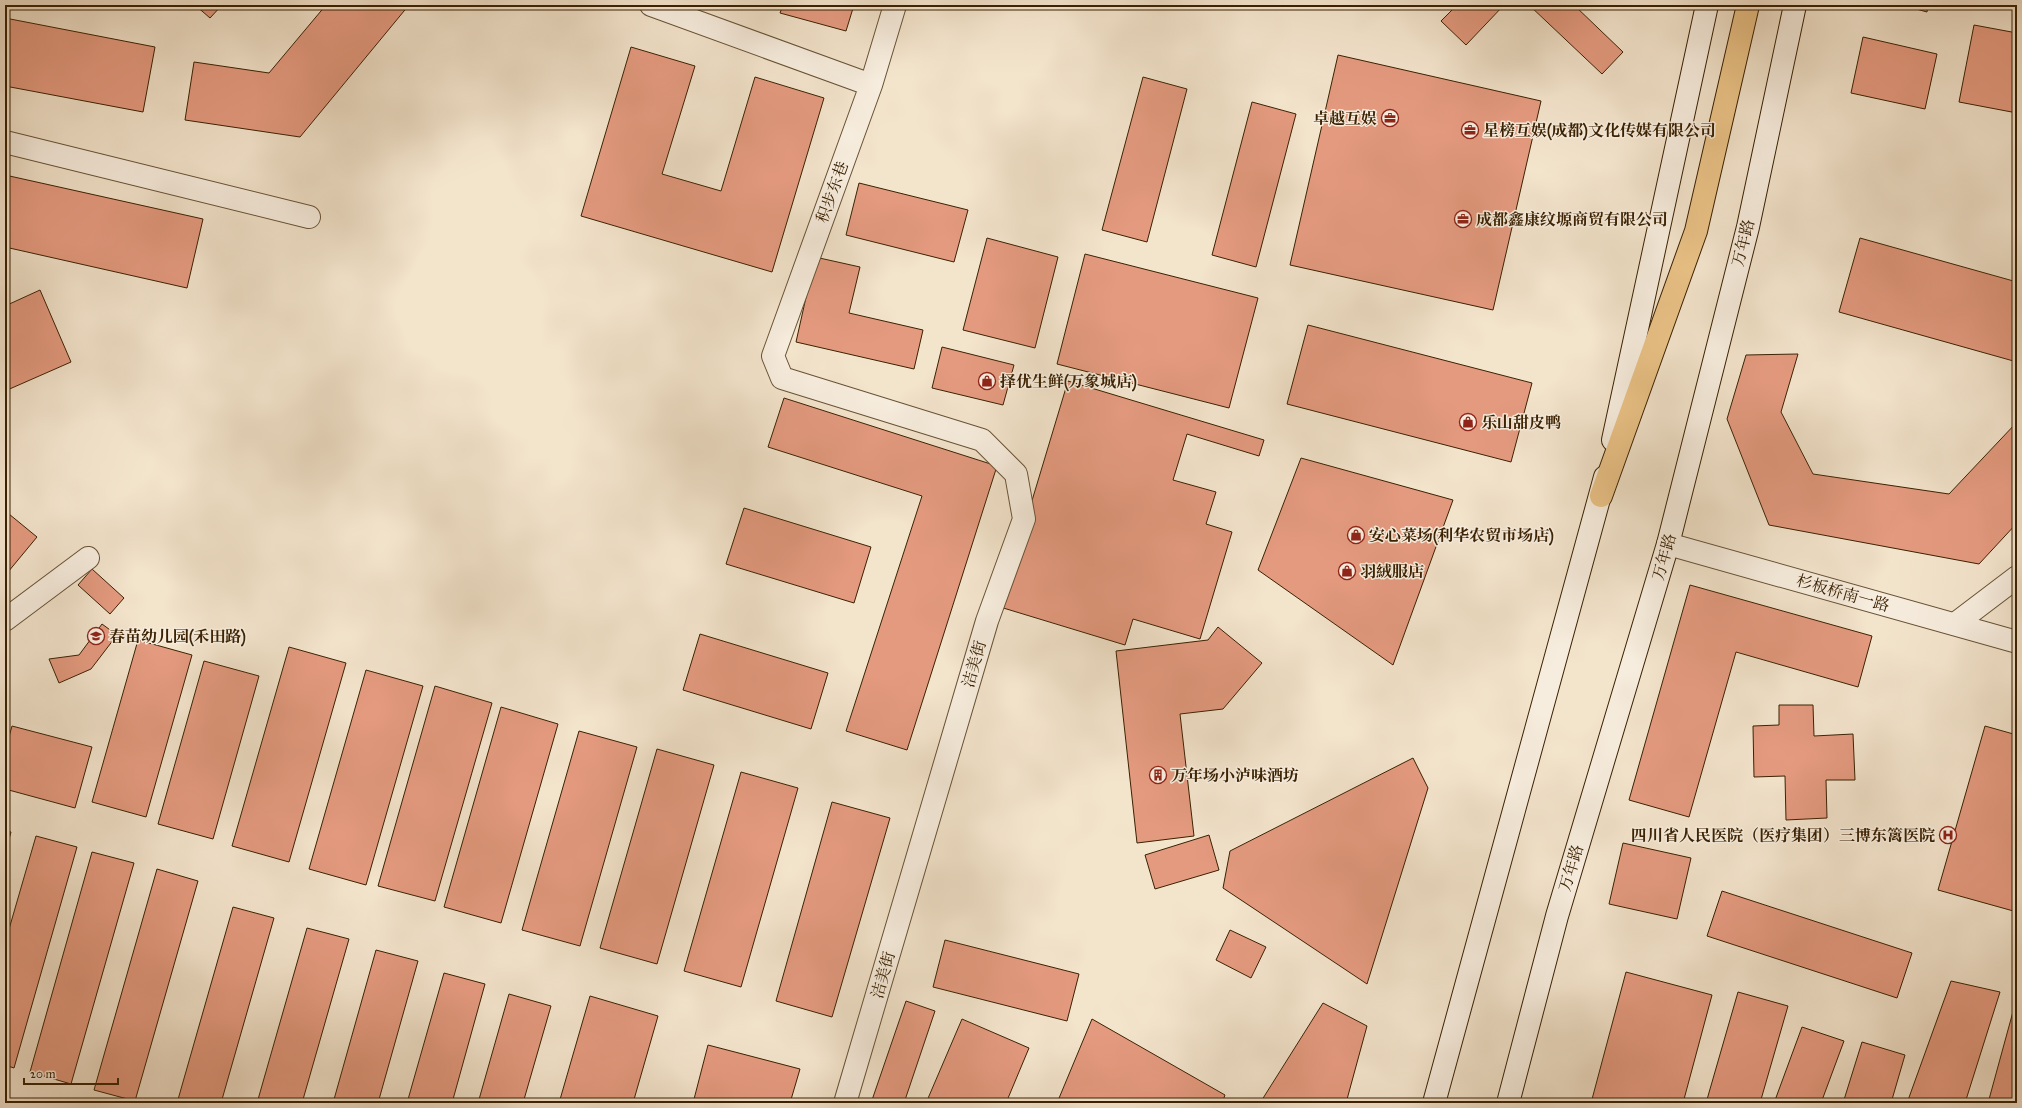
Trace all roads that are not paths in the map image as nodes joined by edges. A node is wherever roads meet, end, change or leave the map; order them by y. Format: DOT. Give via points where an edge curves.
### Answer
graph roads {
  1 [pos="651,5"];
  2 [pos="895,5"];
  3 [pos="1707,5"];
  4 [pos="1748,5"];
  5 [pos="1795,5"];
  6 [pos="871,85"];
  7 [pos="5,142"];
  8 [pos="309,217"];
  9 [pos="782,378"];
  10 [pos="1601,496"];
  11 [pos="1668,544"];
  12 [pos="88,558"];
  13 [pos="2017,577"];
  14 [pos="5,620"];
  15 [pos="1955,624"];
  16 [pos="2017,642"];
  17 [pos="845,1103"];
  18 [pos="1434,1103"];
  19 [pos="1508,1103"];
  1 -- 6 [label="street"];
  2 -- 6 [label="street, 积步东巷"];
  3 -- 10 [label="street"];
  4 -- 10 [label="highway" via="1696,231"];
  5 -- 11 [label="street, 万年路" via="1748,227"];
  6 -- 9 [label="street, 积步东巷" via="773,356"];
  7 -- 8 [label="street"];
  9 -- 17 [label="street, 洁美街" via="982,440 1016,474 1024,519 986,621"];
  10 -- 18 [label="street"];
  11 -- 15 [label="street, 杉板桥南一路"];
  11 -- 19 [label="street, 万年路" via="1557,916"];
  12 -- 14 [label="street"];
  13 -- 15 [label="street"];
  15 -- 16 [label="street, 杉板桥南一路"];
}
